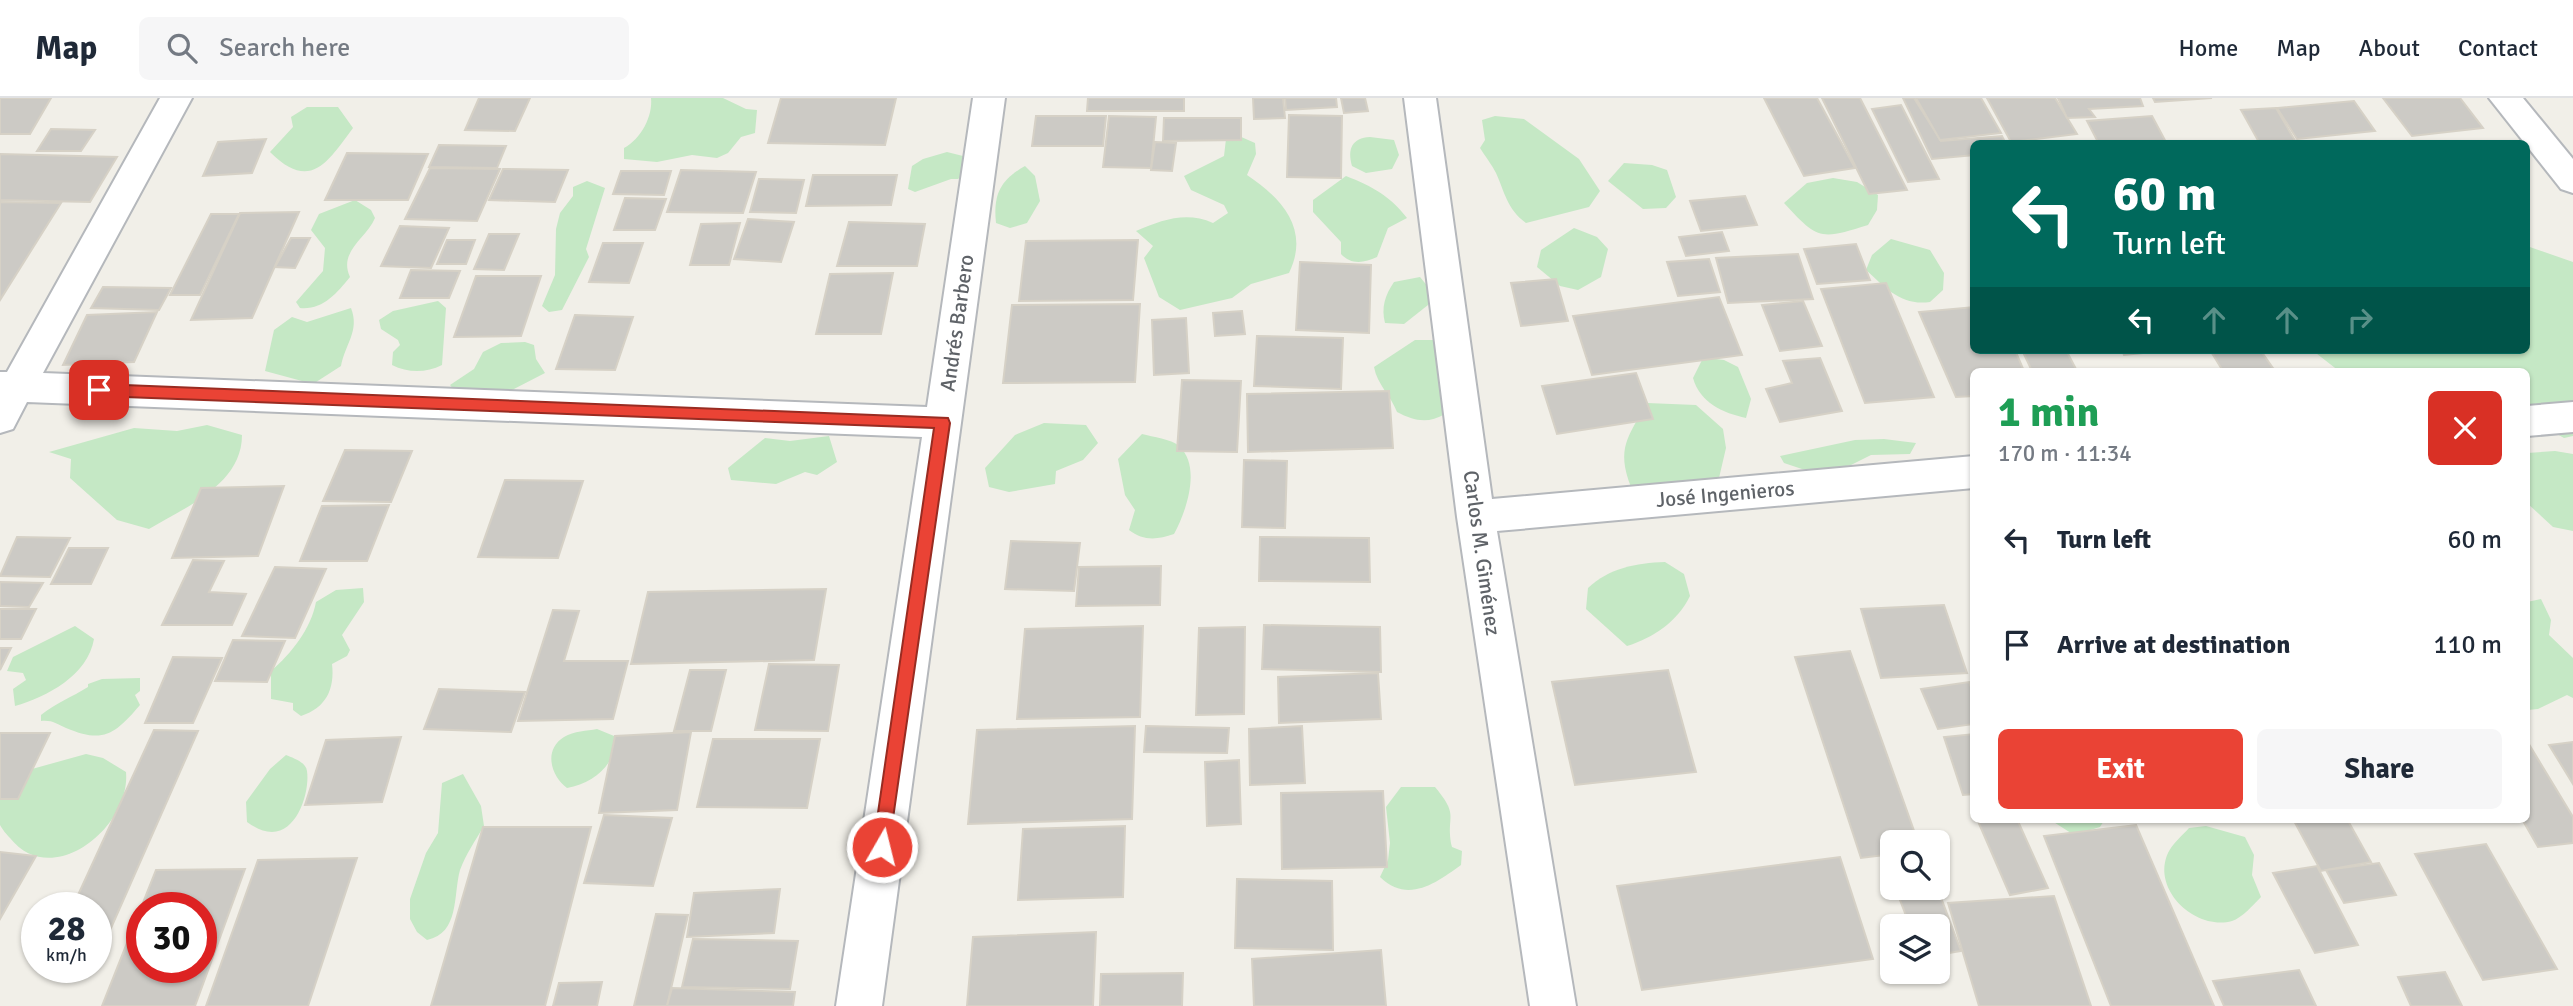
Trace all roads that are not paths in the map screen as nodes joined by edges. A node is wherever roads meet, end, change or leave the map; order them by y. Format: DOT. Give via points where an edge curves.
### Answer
graph roads {
  1 [pos="176,98"];
  2 [pos="989,98"];
  3 [pos="1420,98"];
  4 [pos="2505,98"];
  5 [pos="2573,181"];
  6 [pos="9,386"];
  7 [pos="2573,417"];
  8 [pos="0,418"];
  9 [pos="2530,421"];
  10 [pos="943,423"];
  11 [pos="1970,472"];
  12 [pos="1476,517"];
  13 [pos="859,1006"];
  14 [pos="1553,1006"];
  1 -- 6 [label="street"];
  2 -- 10 [label="street, Andrés Barbero"];
  3 -- 12 [label="street, Carlos M. Giménez"];
  4 -- 5 [label="street"];
  6 -- 8 [label="street"];
  6 -- 10 [label="street"];
  7 -- 9 [label="street"];
  10 -- 13 [label="street, Andrés Barbero"];
  11 -- 12 [label="street, José Ingenieros"];
  12 -- 14 [label="street, Carlos M. Giménez"];
}
